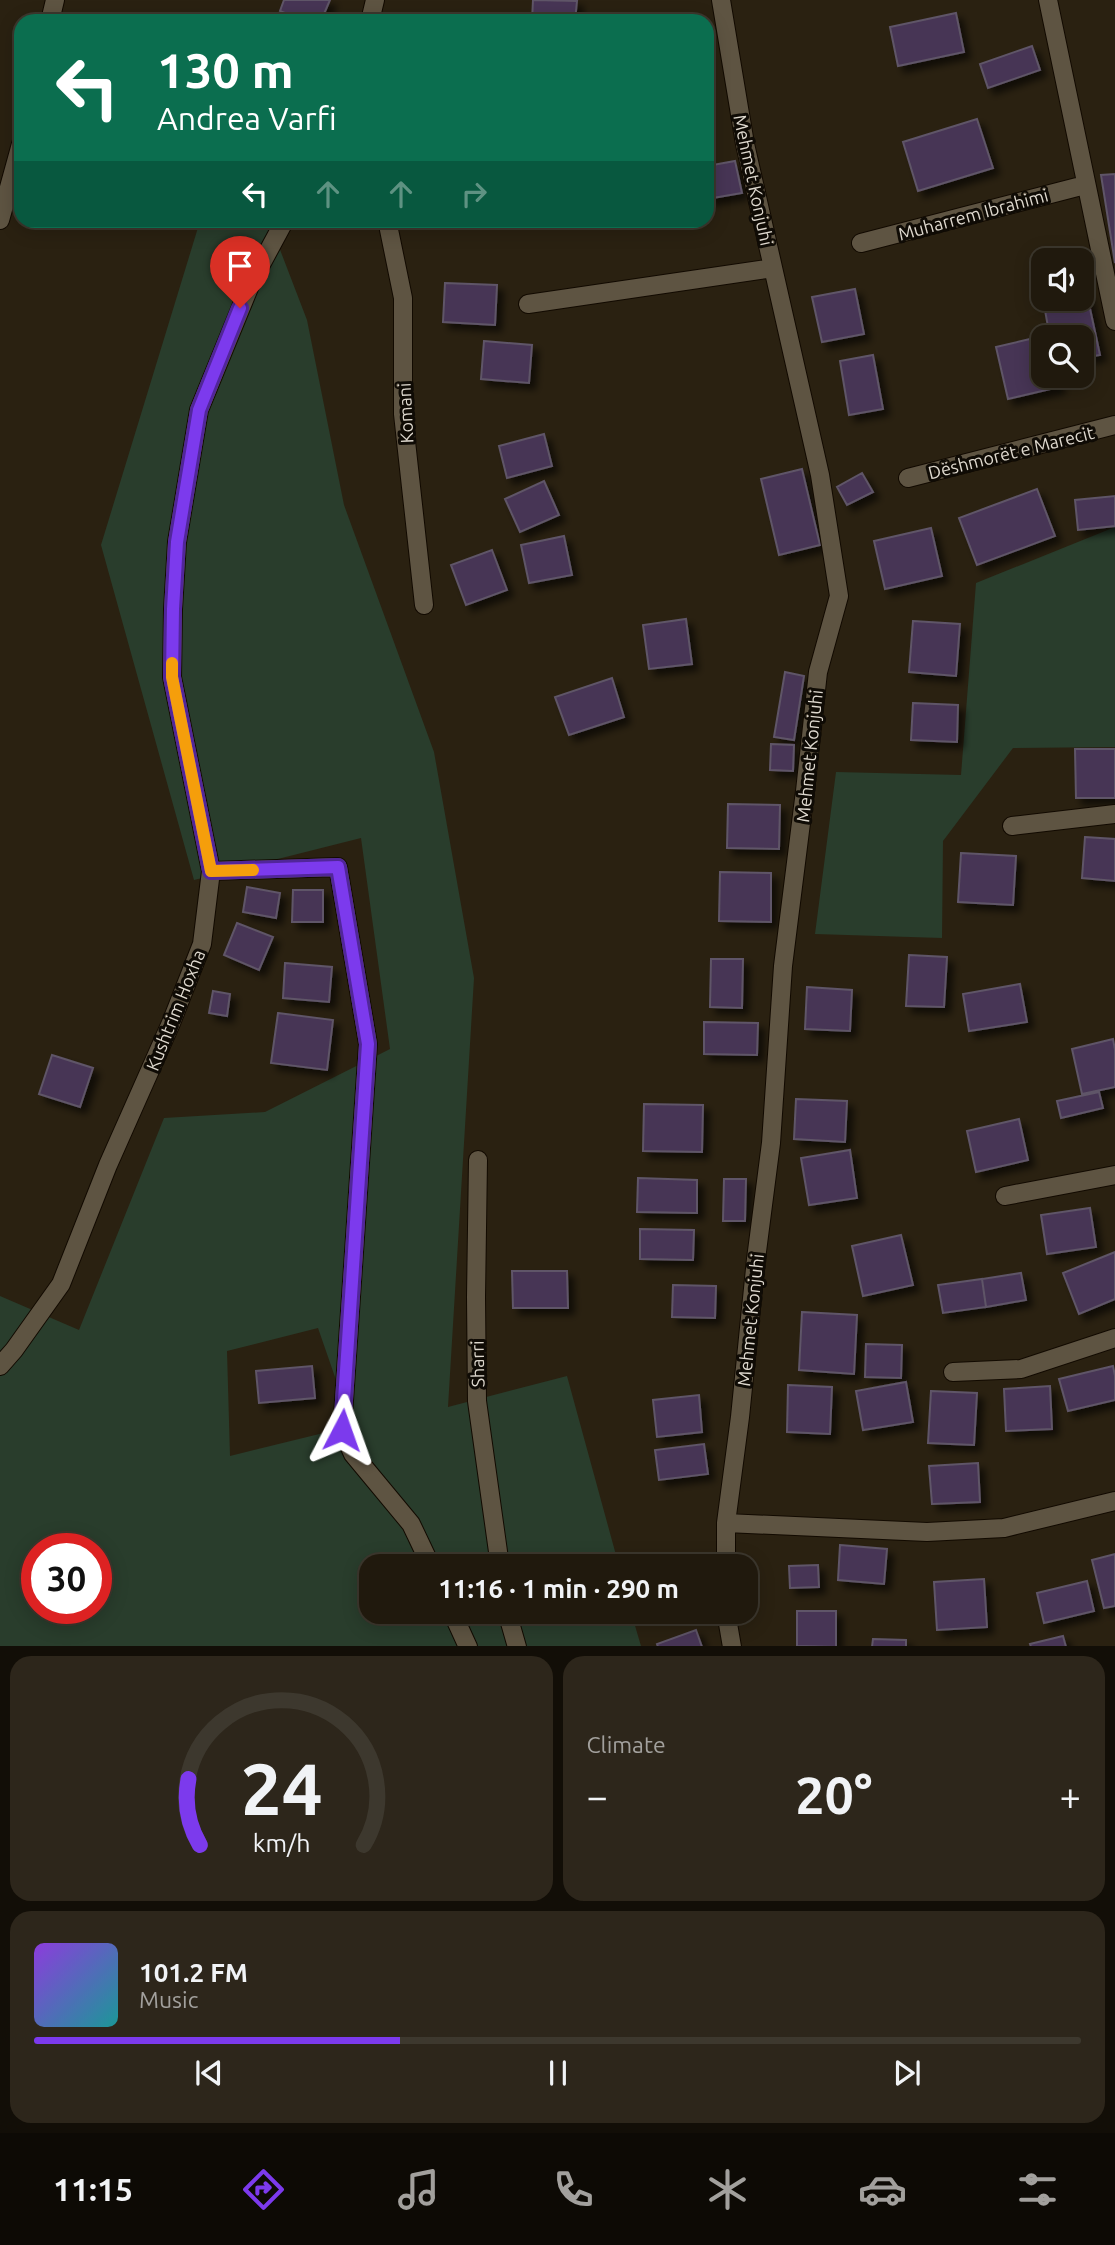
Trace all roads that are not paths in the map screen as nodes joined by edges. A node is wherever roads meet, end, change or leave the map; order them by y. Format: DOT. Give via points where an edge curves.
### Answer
graph roads {
  1 [pos="721,0"];
  2 [pos="1048,0"];
  3 [pos="14,169"];
  4 [pos="1085,185"];
  5 [pos="0,220"];
  6 [pos="281,228"];
  7 [pos="389,228"];
  8 [pos="861,243"];
  9 [pos="773,268"];
  10 [pos="528,303"];
  11 [pos="1115,321"];
  12 [pos="1115,425"];
  13 [pos="908,478"];
  14 [pos="424,606"];
  15 [pos="1115,814"];
  16 [pos="1012,826"];
  17 [pos="211,871"];
  18 [pos="478,1160"];
  19 [pos="1115,1175"];
  20 [pos="1004,1196"];
  21 [pos="1115,1338"];
  22 [pos="0,1366"];
  23 [pos="953,1373"];
  24 [pos="1115,1501"];
  25 [pos="726,1523"];
  26 [pos="425,1554"];
  27 [pos="498,1554"];
  28 [pos="726,1554"];
  29 [pos="457,1624"];
  30 [pos="510,1624"];
  31 [pos="728,1624"];
  32 [pos="468,1646"];
  33 [pos="517,1646"];
  34 [pos="732,1646"];
  1 -- 9 [label="street, Mehmet Konjuhi" via="745,144"];
  2 -- 4 [label="street"];
  3 -- 5 [label="street"];
  4 -- 8 [label="street, Muharrem Ibrahimi"];
  4 -- 11 [label="street"];
  6 -- 17 [label="street, Kushtrim Hoxha" via="251,283 199,410 177,542 172,677"];
  7 -- 14 [label="street, Komani" via="404,298 403,414"];
  9 -- 10 [label="street"];
  9 -- 25 [label="street, Mehmet Konjuhi" via="820,475 839,596 818,672 783,966 771,1143"];
  12 -- 13 [label="street, Dëshmorët e Marecit"];
  15 -- 16 [label="street"];
  17 -- 22 [label="street, Kushtrim Hoxha" via="202,944 61,1284"];
  17 -- 26 [label="street" via="338,867 368,1044 342,1430 353,1454 411,1524"];
  18 -- 27 [label="street, Sharri" via="477,1401"];
  19 -- 20 [label="street"];
  21 -- 23 [label="street" via="1021,1369"];
  24 -- 25 [label="street" via="1004,1528 927,1531"];
  25 -- 28 [label="street, Mehmet Konjuhi"];
  29 -- 32 [label="street"];
  30 -- 33 [label="street"];
  31 -- 34 [label="street"];
}
